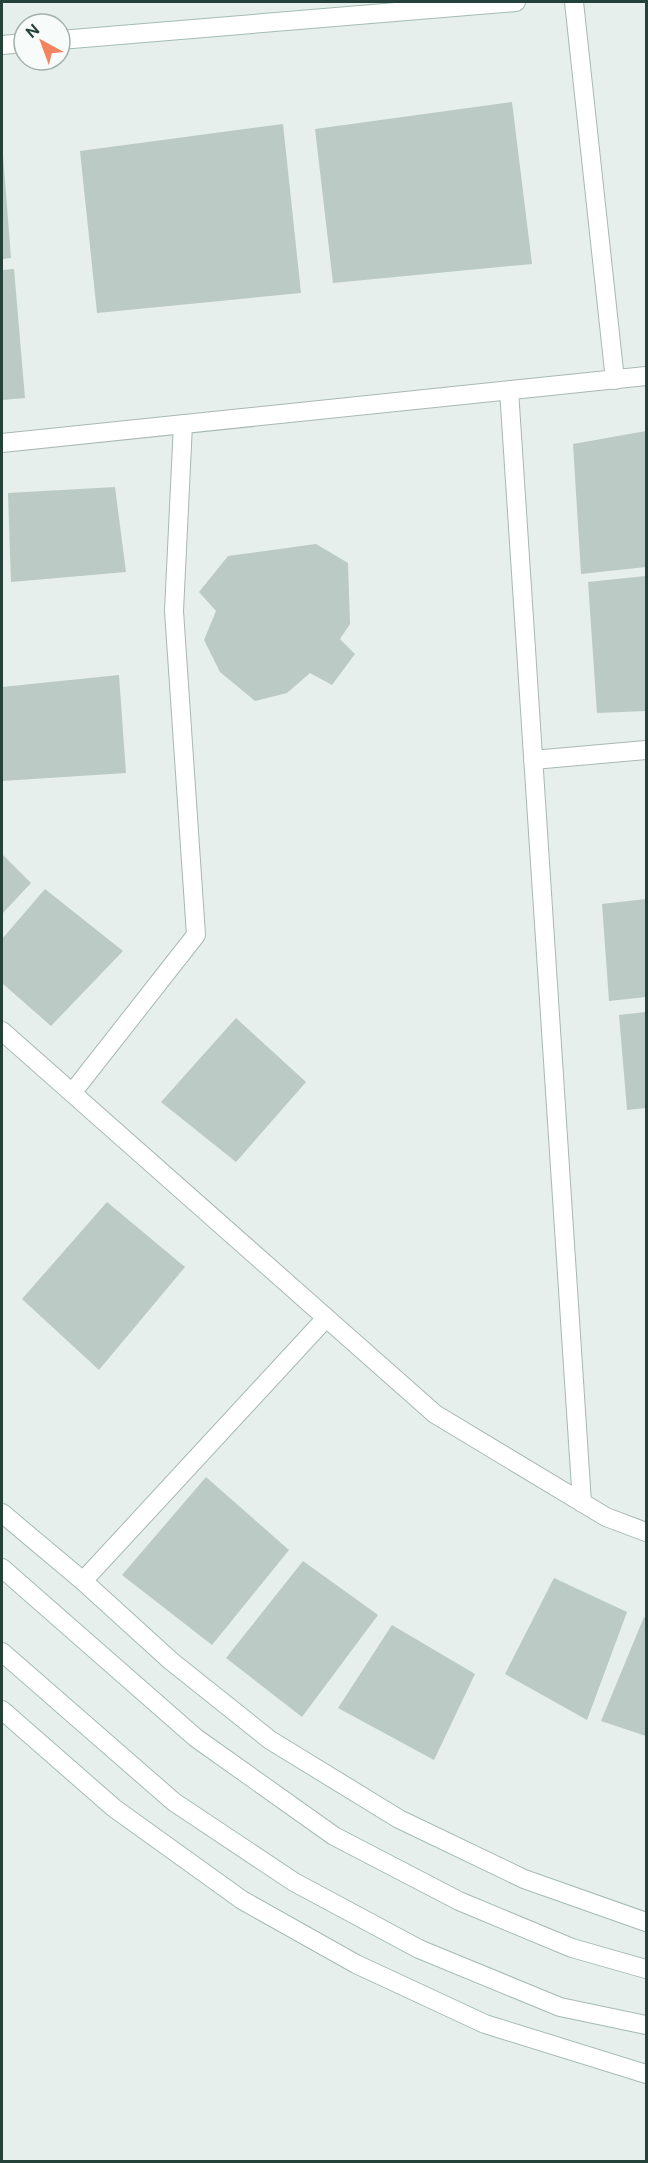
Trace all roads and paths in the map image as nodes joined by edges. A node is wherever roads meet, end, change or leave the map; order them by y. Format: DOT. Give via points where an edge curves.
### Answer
graph roads {
  1 [pos="516,2"];
  2 [pos="574,2"];
  3 [pos="72,39"];
  4 [pos="646,376"];
  5 [pos="615,380"];
  6 [pos="509,390"];
  7 [pos="183,424"];
  8 [pos="2,443"];
  9 [pos="646,750"];
  10 [pos="533,760"];
  11 [pos="2,1031"];
  12 [pos="72,1093"];
  13 [pos="326,1318"];
  14 [pos="582,1503"];
  15 [pos="2,1513"];
  16 [pos="646,1532"];
  17 [pos="2,1568"];
  18 [pos="82,1581"];
  19 [pos="2,1652"];
  20 [pos="2,1710"];
  21 [pos="646,1922"];
  22 [pos="646,1969"];
  23 [pos="646,2025"];
  24 [pos="646,2074"];
  1 -- 3 [label="street"];
  2 -- 5 [label="street"];
  4 -- 5 [label="street"];
  5 -- 6 [label="street"];
  6 -- 7 [label="street"];
  6 -- 10 [label="street"];
  7 -- 8 [label="street"];
  7 -- 12 [label="street" via="174,611 196,935"];
  9 -- 10 [label="street"];
  10 -- 14 [label="street"];
  11 -- 12 [label="street"];
  12 -- 13 [label="street"];
  13 -- 14 [label="street" via="435,1414"];
  13 -- 18 [label="street"];
  14 -- 16 [label="street"];
  15 -- 18 [label="street"];
  17 -- 22 [label="street" via="196,1738 334,1836 459,1901 572,1948"];
  18 -- 21 [label="street" via="171,1661 270,1740 399,1819 524,1879"];
  19 -- 23 [label="street" via="174,1802 294,1882 419,1949 560,2007"];
  20 -- 24 [label="street" via="114,1808 242,1900 356,1964 485,2024"];
}
